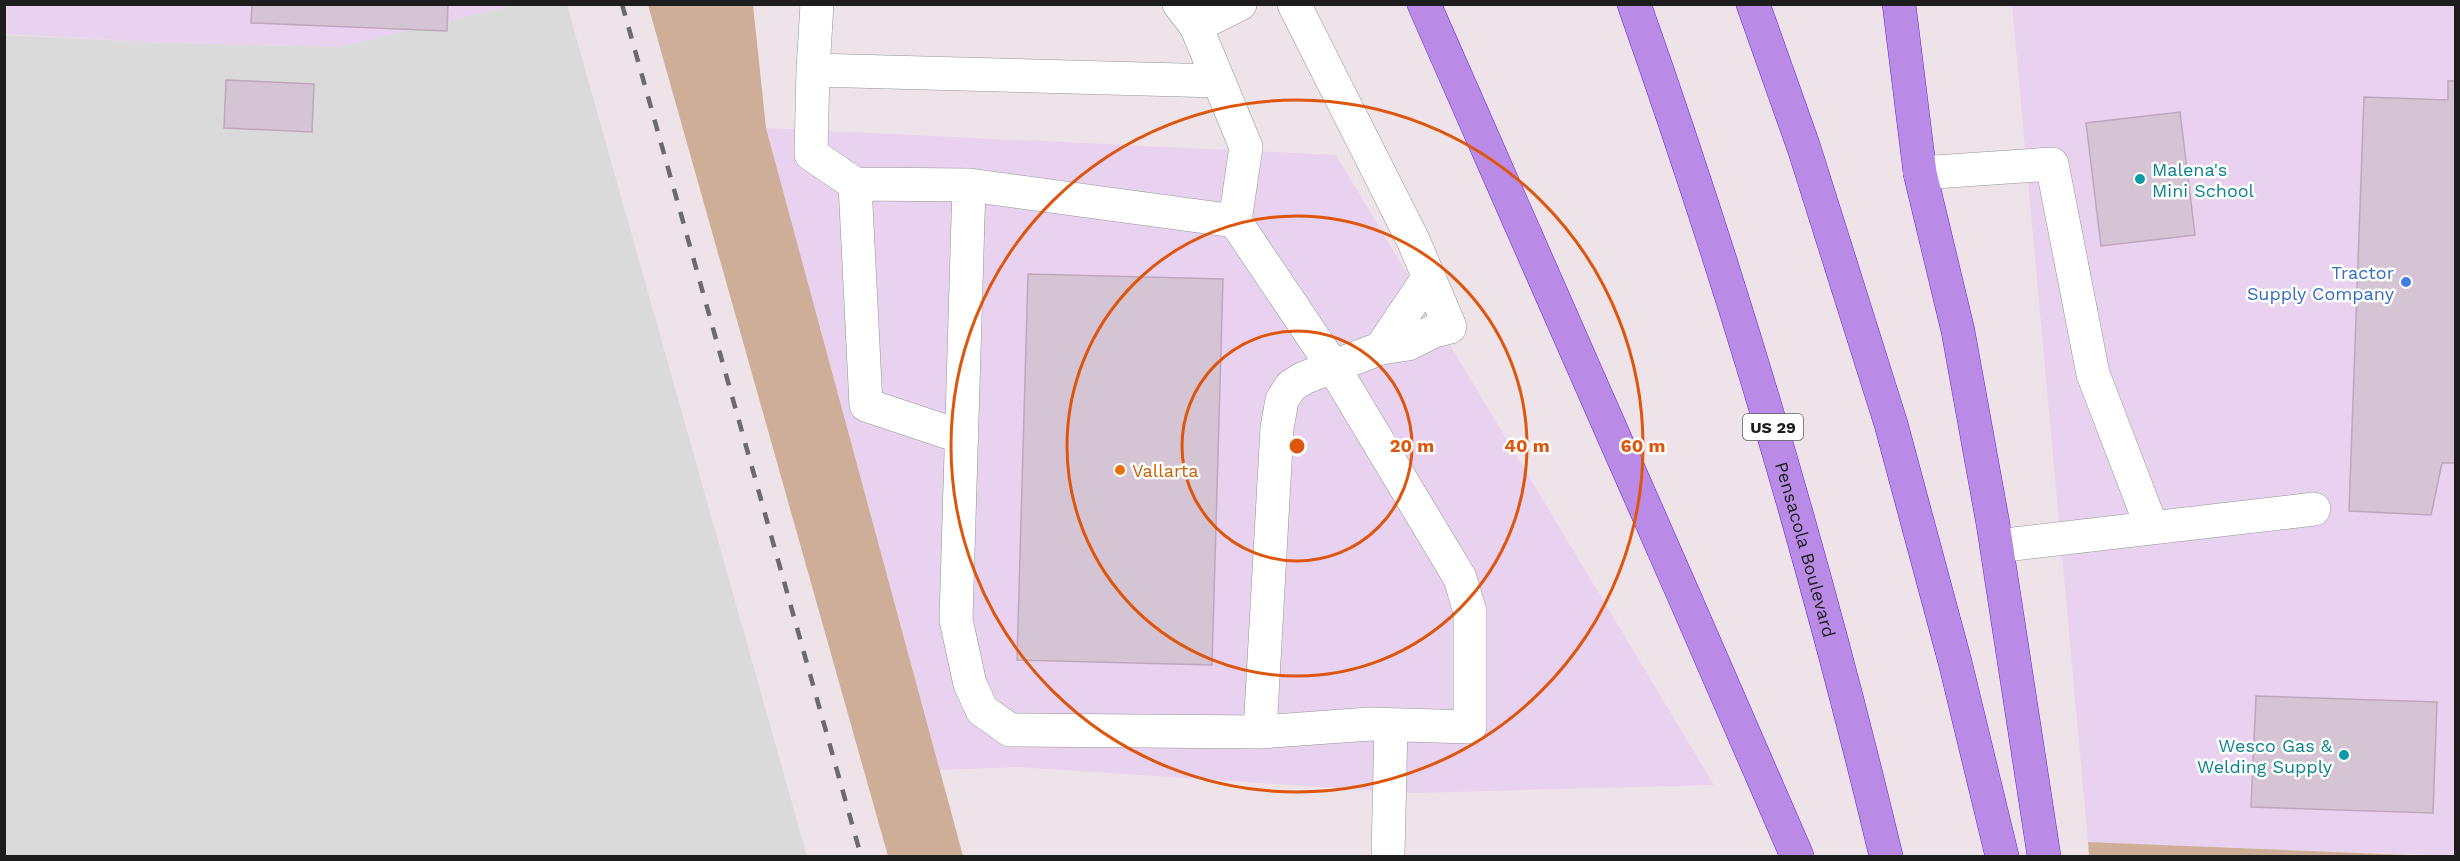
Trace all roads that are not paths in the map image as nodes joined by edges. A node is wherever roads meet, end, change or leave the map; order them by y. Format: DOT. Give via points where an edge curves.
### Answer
graph roads {
  1 [pos="817,4"];
  2 [pos="1240,4"];
  3 [pos="1294,4"];
  4 [pos="1424,4"];
  5 [pos="1634,4"];
  6 [pos="1753,4"];
  7 [pos="1888,4"];
  8 [pos="1899,4"];
  9 [pos="1188,15"];
  10 [pos="1903,53"];
  11 [pos="813,70"];
  12 [pos="1218,81"];
  13 [pos="1920,173"];
  14 [pos="855,184"];
  15 [pos="969,185"];
  16 [pos="1234,221"];
  17 [pos="1428,278"];
  18 [pos="1381,348"];
  19 [pos="1334,368"];
  20 [pos="962,437"];
  21 [pos="2314,509"];
  22 [pos="2152,528"];
  23 [pos="1996,546"];
  24 [pos="1391,725"];
  25 [pos="1260,732"];
  26 [pos="1388,856"];
  27 [pos="1797,856"];
  28 [pos="1886,856"];
  29 [pos="2001,856"];
  30 [pos="2044,856"];
  1 -- 11 [label="lane"];
  2 -- 9 [label="lane"];
  3 -- 17 [label="lane" via="1413,240"];
  4 -- 27 [label="highway"];
  5 -- 28 [label="highway, Pensacola Boulevard / US 29" via="1775,436 1849,701"];
  6 -- 29 [label="highway" via="1804,148 1891,424"];
  7 -- 10 [label="highway"];
  8 -- 10 [label="highway"];
  9 -- 12 [label="lane"];
  10 -- 13 [label="highway"];
  11 -- 12 [label="lane"];
  11 -- 14 [label="lane" via="812,154"];
  12 -- 16 [label="lane" via="1246,147"];
  13 -- 22 [label="lane" via="2052,164 2093,374"];
  13 -- 23 [label="highway" via="1958,331"];
  14 -- 15 [label="lane"];
  14 -- 20 [label="lane" via="866,405"];
  15 -- 16 [label="lane"];
  15 -- 20 [label="lane"];
  16 -- 19 [label="lane"];
  17 -- 18 [label="lane"];
  17 -- 18 [label="lane" via="1450,327 1408,344"];
  18 -- 19 [label="lane"];
  19 -- 24 [label="lane" via="1451,561 1470,612 1470,726"];
  19 -- 25 [label="lane" via="1292,386 1282,400 1276,428"];
  20 -- 25 [label="lane" via="956,620 970,684 982,710 1010,730"];
  21 -- 22 [label="lane"];
  22 -- 23 [label="lane"];
  23 -- 30 [label="highway"];
  24 -- 25 [label="lane"];
  24 -- 26 [label="lane"];
}
